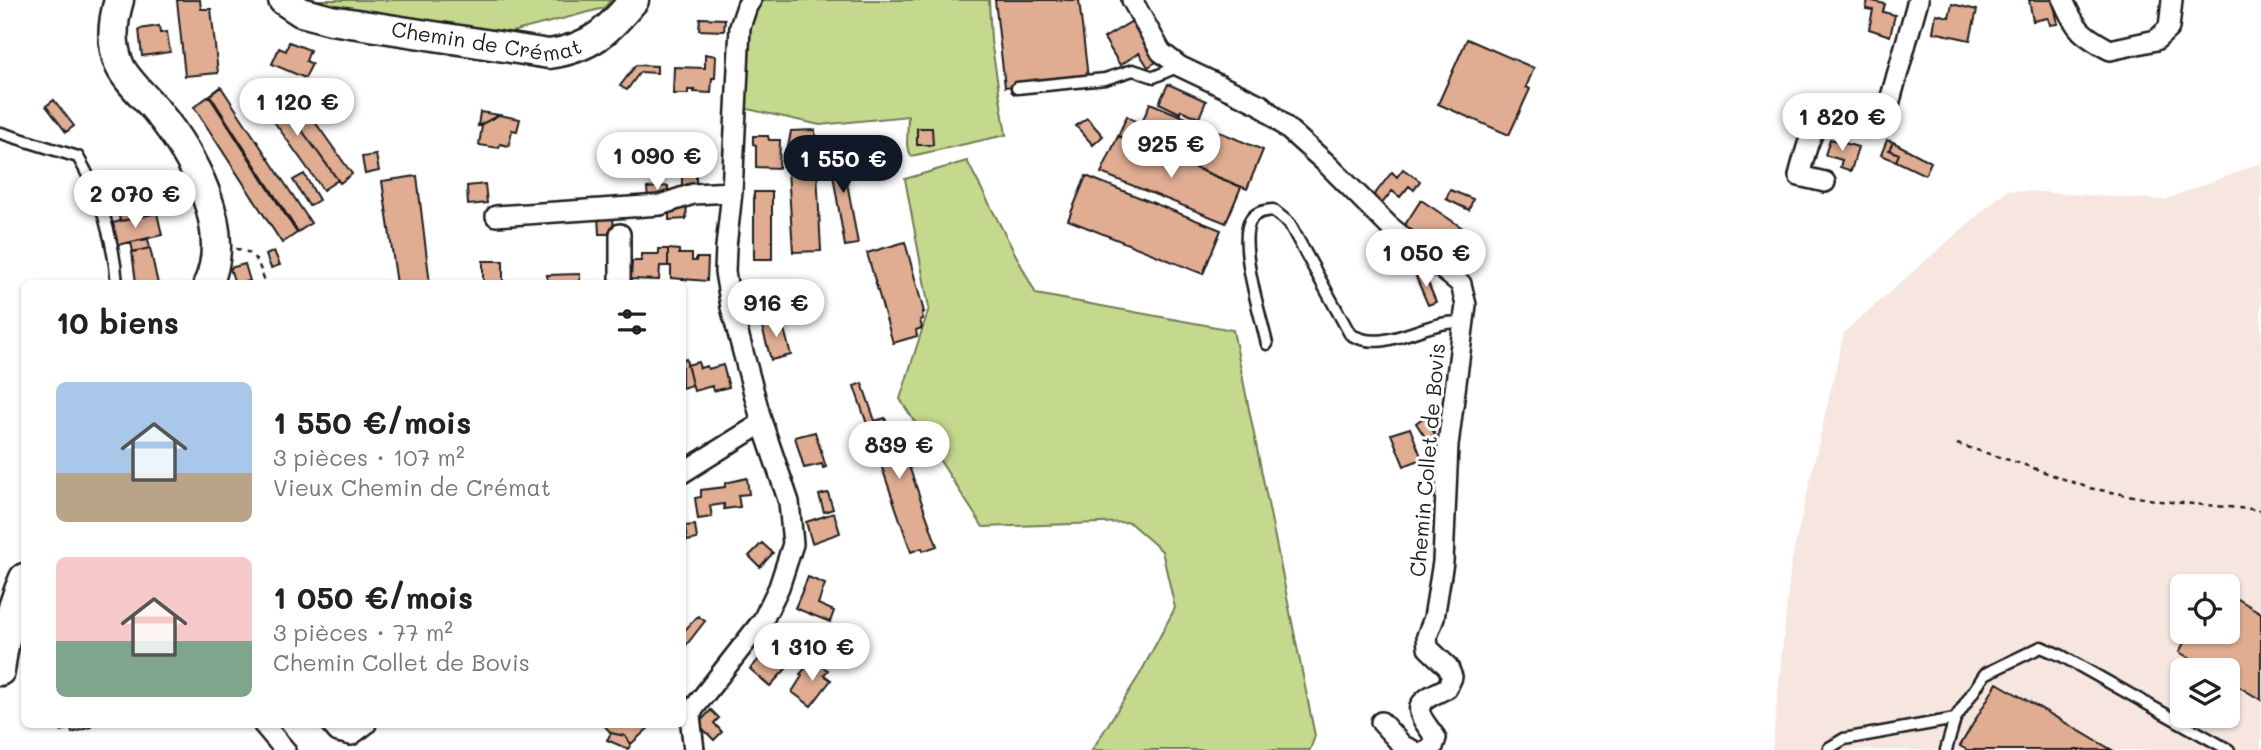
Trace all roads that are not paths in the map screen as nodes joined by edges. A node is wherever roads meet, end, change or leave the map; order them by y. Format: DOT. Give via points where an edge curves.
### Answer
graph roads {
  1 [pos="120,0"];
  2 [pos="283,0"];
  3 [pos="634,0"];
  4 [pos="751,0"];
  5 [pos="1132,0"];
  6 [pos="1918,0"];
  7 [pos="2063,0"];
  8 [pos="2172,0"];
  9 [pos="1179,66"];
  10 [pos="1017,88"];
  11 [pos="1,133"];
  12 [pos="1825,182"];
  13 [pos="732,192"];
  14 [pos="496,216"];
  15 [pos="620,234"];
  16 [pos="117,280"];
  17 [pos="210,280"];
  18 [pos="620,280"];
  19 [pos="1464,323"];
  20 [pos="1267,344"];
  21 [pos="762,423"];
  22 [pos="686,470"];
  23 [pos="21,585"];
  24 [pos="0,671"];
  25 [pos="1955,719"];
  26 [pos="1381,722"];
  27 [pos="266,728"];
  28 [pos="334,728"];
  29 [pos="361,728"];
  30 [pos="285,750"];
  31 [pos="694,750"];
  32 [pos="1412,750"];
  33 [pos="1427,750"];
  34 [pos="1829,750"];
  35 [pos="1946,750"];
  36 [pos="2229,750"];
  1 -- 17 [label="street" via="114,41 119,66 187,151 208,199 215,249"];
  2 -- 3 [label="street, Chemin de Crémat" via="301,12 331,20 549,54 582,46 610,29"];
  4 -- 13 [label="street" via="740,27"];
  5 -- 9 [label="street, Chemin Collet de Bovis" via="1161,51"];
  6 -- 12 [label="street" via="1884,122 1836,116 1823,119 1810,136 1799,176"];
  7 -- 8 [label="street" via="2073,24 2110,50 2156,40 2169,28"];
  9 -- 10 [label="lane" via="1154,77 1133,71 1105,79"];
  9 -- 19 [label="street, Chemin Collet de Bovis" via="1261,105 1389,226 1461,284"];
  11 -- 16 [label="lane" via="78,157 104,216"];
  13 -- 14 [label="street" via="693,194 660,205"];
  13 -- 21 [label="street" via="725,272"];
  15 -- 18 [label="street"];
  19 -- 20 [label="lane" via="1445,323 1386,341 1361,341 1350,334 1289,222 1273,210 1258,212 1249,222 1245,248"];
  19 -- 33 [label="street, Chemin Collet de Bovis" via="1448,445 1443,562 1427,636 1428,648 1452,677 1447,688 1424,699 1419,709 1420,718 1436,738"];
  21 -- 22 [label="street"];
  21 -- 31 [label="street" via="789,502 793,544 763,620 690,716"];
  23 -- 24 [label="street"];
  25 -- 34 [label="lane" via="1844,739"];
  25 -- 35 [label="lane"];
  25 -- 36 [label="lane" via="1985,674 2041,646"];
  26 -- 32 [label="street"];
  27 -- 30 [label="street"];
  28 -- 29 [label="street" via="351,735"];
}
